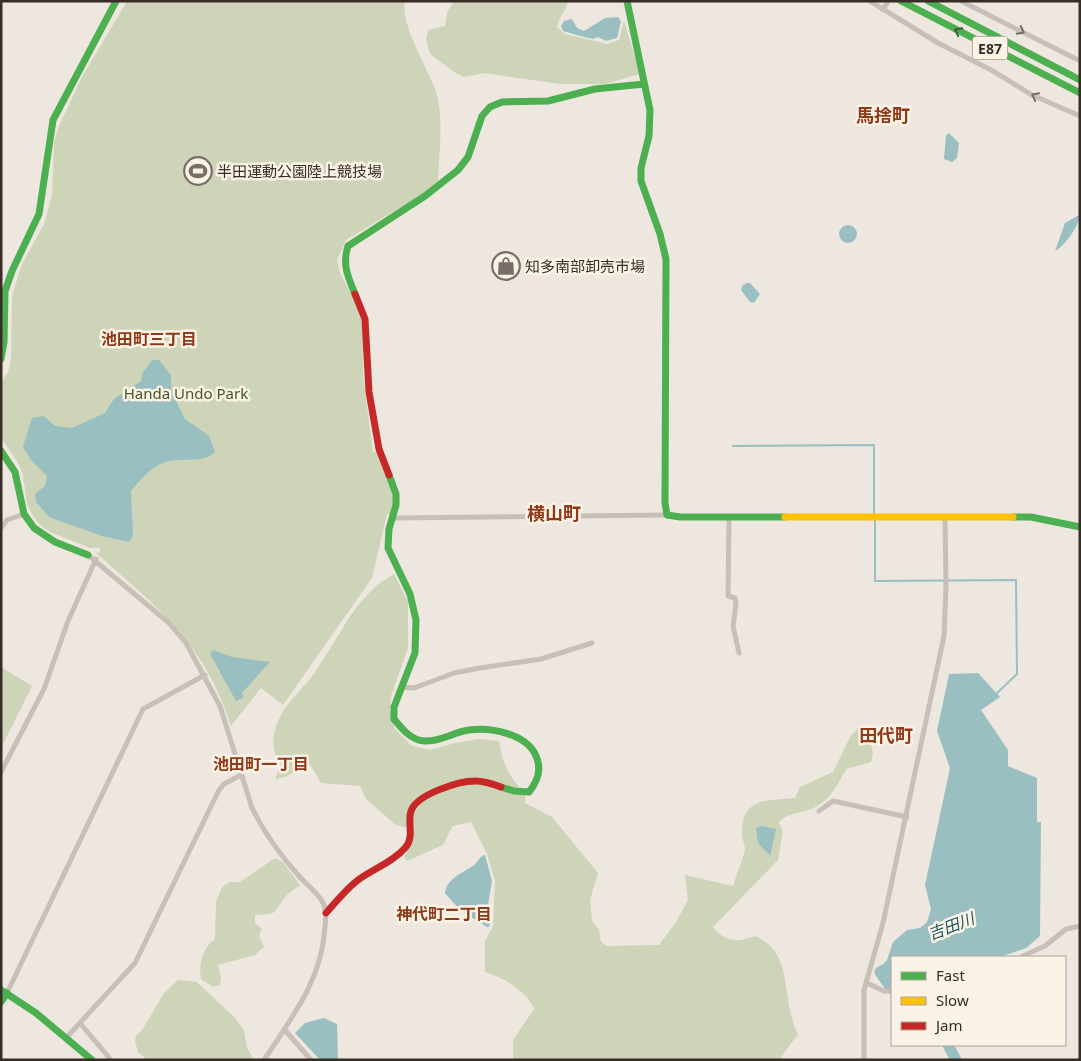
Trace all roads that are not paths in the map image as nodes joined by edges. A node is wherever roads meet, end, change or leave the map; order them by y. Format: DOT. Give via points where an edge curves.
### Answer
graph roads {
  1 [pos="116,1"];
  2 [pos="627,1"];
  3 [pos="870,1"];
  4 [pos="888,1"];
  5 [pos="901,1"];
  6 [pos="928,1"];
  7 [pos="962,1"];
  8 [pos="883,10"];
  9 [pos="1080,61"];
  10 [pos="1080,80"];
  11 [pos="644,84"];
  12 [pos="1080,93"];
  13 [pos="1080,116"];
  14 [pos="1,360"];
  15 [pos="1,451"];
  16 [pos="24,514"];
  17 [pos="668,515"];
  18 [pos="729,517"];
  19 [pos="945,517"];
  20 [pos="392,518"];
  21 [pos="1080,527"];
  22 [pos="1,528"];
  23 [pos="88,554"];
  24 [pos="96,559"];
  25 [pos="592,643"];
  26 [pos="740,653"];
  27 [pos="205,675"];
  28 [pos="402,687"];
  29 [pos="1,772"];
  30 [pos="242,776"];
  31 [pos="819,811"];
  32 [pos="907,816"];
  33 [pos="326,913"];
  34 [pos="1080,926"];
  35 [pos="1023,956"];
  36 [pos="867,983"];
  37 [pos="4,991"];
  38 [pos="891,992"];
  39 [pos="1,1002"];
  40 [pos="80,1023"];
  41 [pos="284,1029"];
  42 [pos="66,1038"];
  43 [pos="92,1060"];
  44 [pos="110,1060"];
  45 [pos="264,1060"];
  46 [pos="310,1060"];
  47 [pos="864,1060"];
  1 -- 14 [label="main road" via="52,120 47,140 42,204 5,290"];
  2 -- 11 [label="main road"];
  3 -- 8 [label="street"];
  4 -- 8 [label="street"];
  12 -- 5 [label="main road, E87, one-way"];
  6 -- 10 [label="main road, E87"];
  7 -- 9 [label="street, one-way"];
  13 -- 8 [label="street, one-way" via="1032,95"];
  11 -- 17 [label="main road" via="650,124 641,181 664,247 667,272 664,332 665,503"];
  11 -- 20 [label="main road" via="595,89 548,101 502,102 490,106 482,116 468,157 458,170 425,196 348,246 344,261 366,324 369,392 379,449 396,494"];
  15 -- 16 [label="main road" via="15,472"];
  16 -- 22 [label="street" via="7,520"];
  16 -- 23 [label="main road" via="43,535"];
  17 -- 18 [label="main road"];
  17 -- 20 [label="street"];
  18 -- 19 [label="main road"];
  18 -- 26 [label="street" via="728,596 734,598 736,604 733,626"];
  19 -- 21 [label="main road" via="1030,517"];
  19 -- 32 [label="street" via="944,636"];
  20 -- 28 [label="main road" via="389,552 410,594 416,620 415,653"];
  23 -- 24 [label="street"];
  24 -- 27 [label="street" via="169,623"];
  24 -- 29 [label="street" via="68,621 44,689"];
  25 -- 28 [label="street" via="542,659 454,673 414,688"];
  27 -- 30 [label="street" via="220,706"];
  27 -- 37 [label="street" via="143,709"];
  28 -- 33 [label="main road" via="393,715 406,734 428,742 469,730 519,737 537,755 539,770 534,786 525,793 484,781 469,781 417,802 412,808 411,835 405,848 351,886"];
  30 -- 33 [label="street" via="258,821 293,869 321,899"];
  30 -- 40 [label="street" via="224,784 219,790 135,963"];
  31 -- 32 [label="street" via="833,801"];
  32 -- 36 [label="street"];
  33 -- 41 [label="street" via="318,969"];
  34 -- 35 [label="street" via="1066,929 1045,946"];
  36 -- 38 [label="street"];
  36 -- 47 [label="street" via="864,990"];
  37 -- 39 [label="main road"];
  37 -- 42 [label="main road" via="36,1012"];
  40 -- 42 [label="street"];
  40 -- 44 [label="street"];
  41 -- 45 [label="street"];
  41 -- 46 [label="street"];
  42 -- 43 [label="main road"];
}
